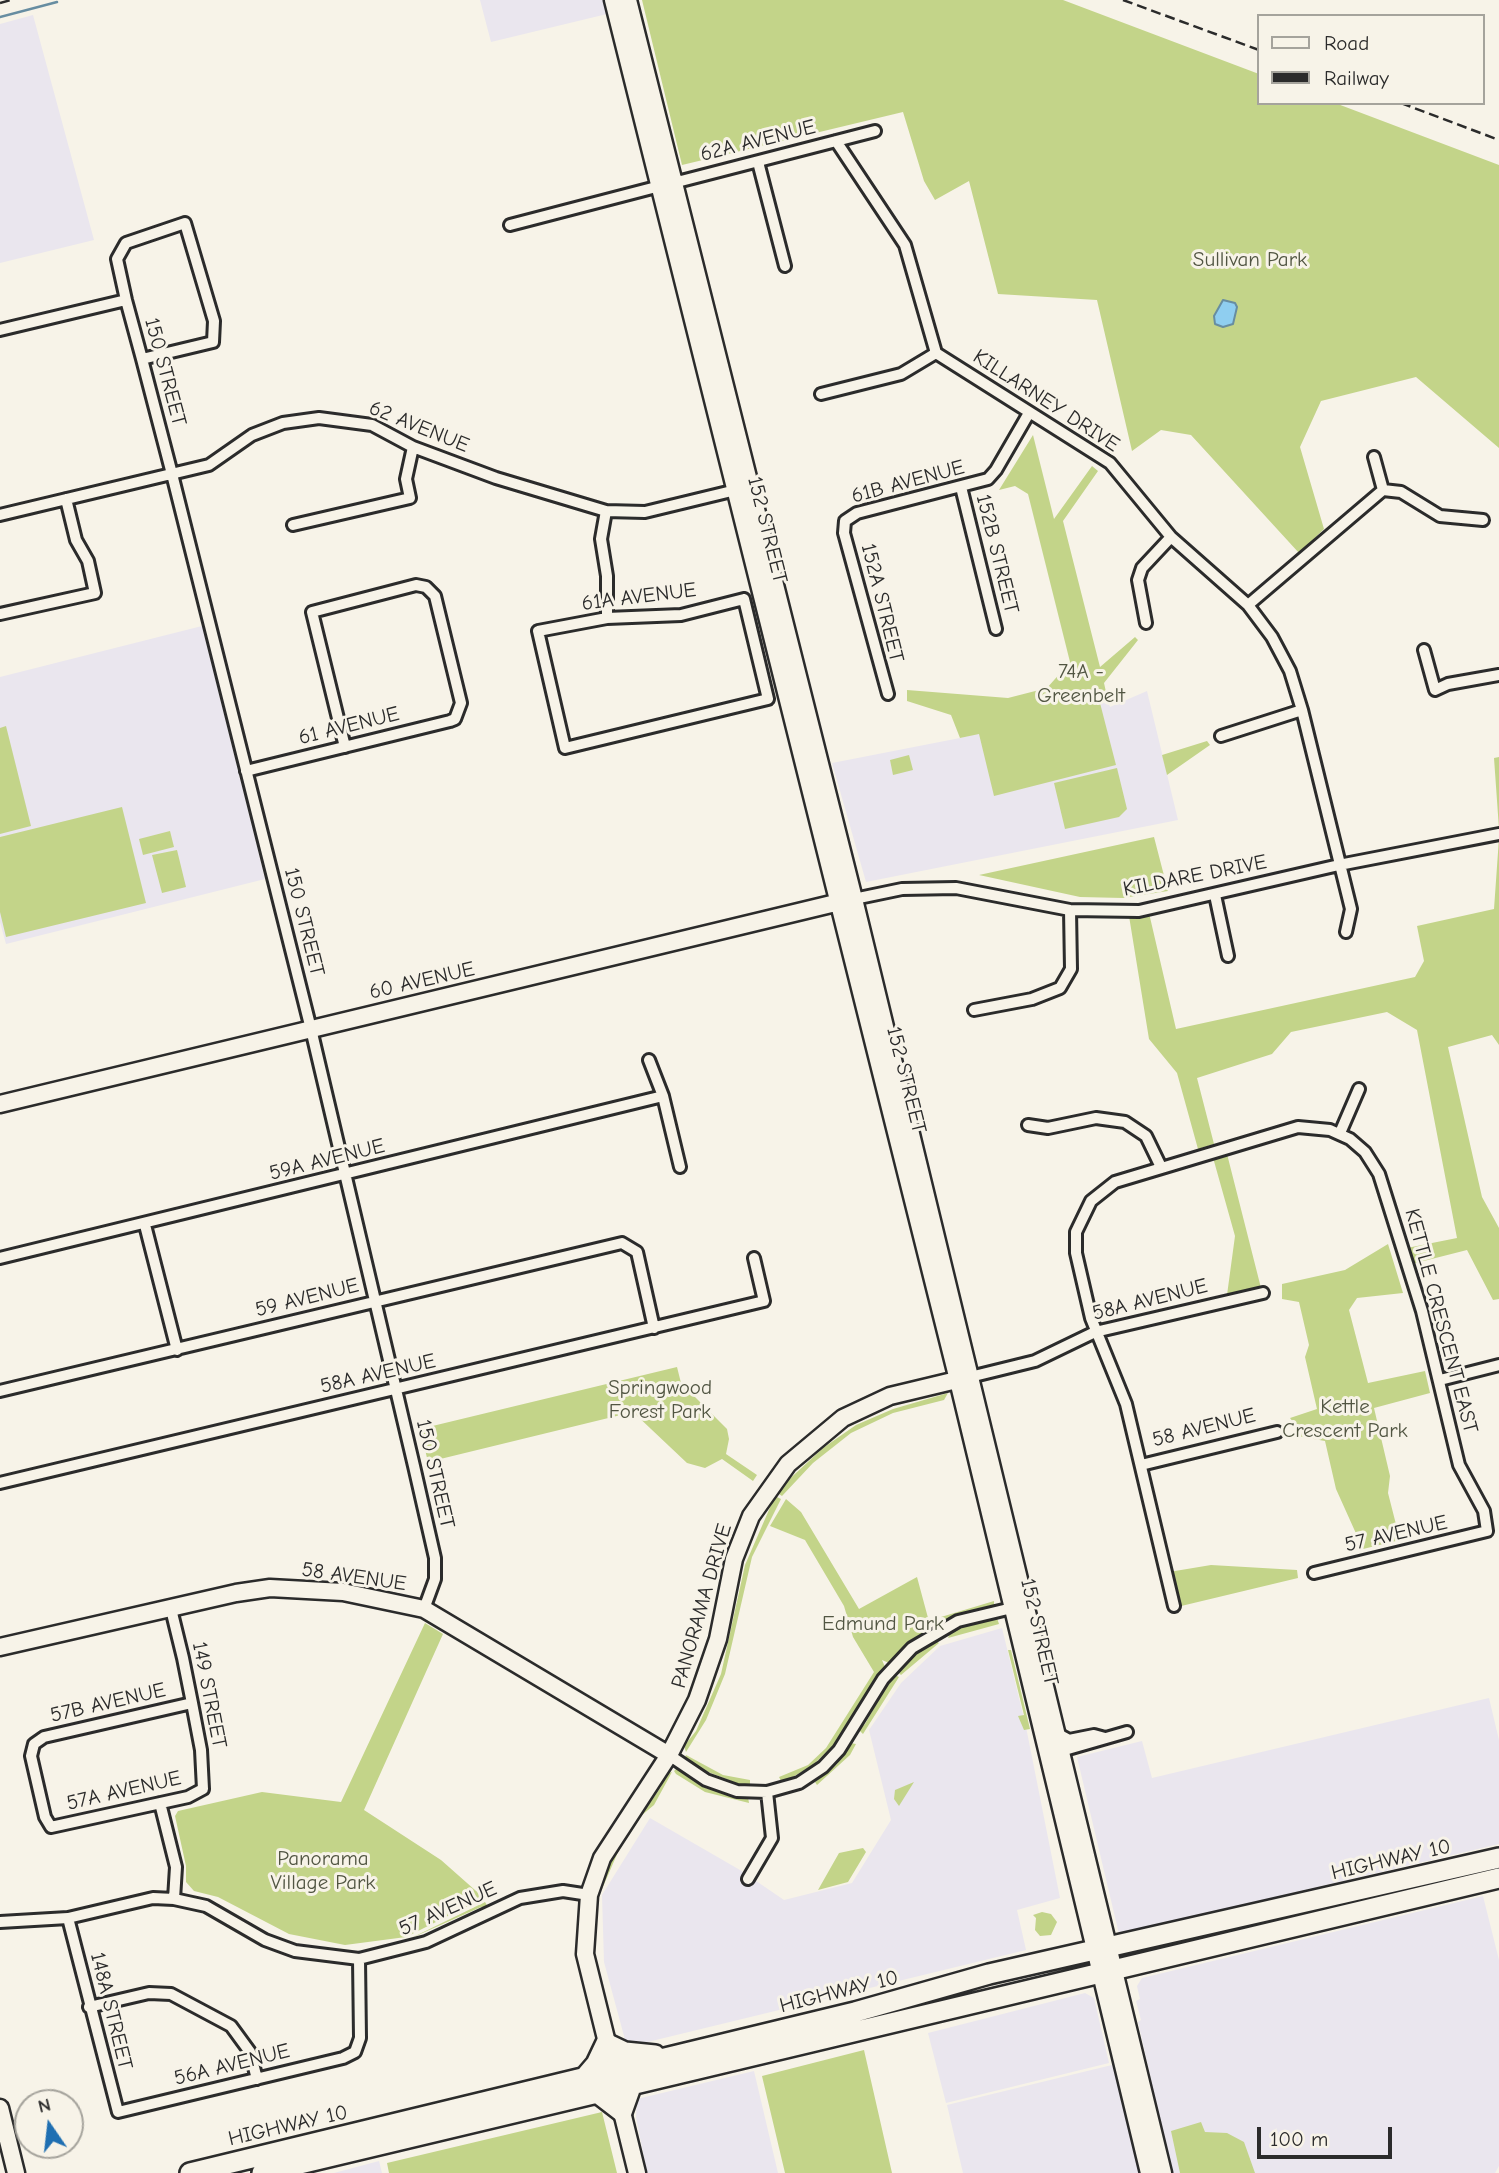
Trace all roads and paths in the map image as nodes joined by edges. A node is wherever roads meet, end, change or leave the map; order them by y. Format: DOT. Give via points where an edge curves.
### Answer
graph roads {
  1 [pos="613,0"];
  2 [pos="628,0"];
  3 [pos="875,131"];
  4 [pos="836,141"];
  5 [pos="758,162"];
  6 [pos="666,183"];
  7 [pos="510,225"];
  8 [pos="785,266"];
  9 [pos="126,300"];
  10 [pos="0,330"];
  11 [pos="936,353"];
  12 [pos="142,359"];
  13 [pos="821,394"];
  14 [pos="1029,413"];
  15 [pos="413,447"];
  16 [pos="1374,457"];
  17 [pos="172,474"];
  18 [pos="742,488"];
  19 [pos="961,488"];
  20 [pos="1383,490"];
  21 [pos="66,499"];
  22 [pos="606,511"];
  23 [pos="0,515"];
  24 [pos="1483,520"];
  25 [pos="845,521"];
  26 [pos="293,525"];
  27 [pos="1171,537"];
  28 [pos="1248,605"];
  29 [pos="0,614"];
  30 [pos="607,618"];
  31 [pos="1146,623"];
  32 [pos="996,629"];
  33 [pos="1424,650"];
  34 [pos="1499,675"];
  35 [pos="888,694"];
  36 [pos="1302,710"];
  37 [pos="1221,736"];
  38 [pos="345,747"];
  39 [pos="246,771"];
  40 [pos="1499,834"];
  41 [pos="1339,865"];
  42 [pos="1215,895"];
  43 [pos="847,901"];
  44 [pos="1070,910"];
  45 [pos="1346,932"];
  46 [pos="1228,956"];
  47 [pos="974,1010"];
  48 [pos="311,1029"];
  49 [pos="649,1060"];
  50 [pos="1359,1089"];
  51 [pos="663,1096"];
  52 [pos="0,1104"];
  53 [pos="1028,1125"];
  54 [pos="1340,1133"];
  55 [pos="680,1167"];
  56 [pos="1161,1167"];
  57 [pos="345,1176"];
  58 [pos="145,1224"];
  59 [pos="0,1258"];
  60 [pos="754,1258"];
  61 [pos="1263,1293"];
  62 [pos="374,1302"];
  63 [pos="654,1328"];
  64 [pos="1095,1332"];
  65 [pos="177,1350"];
  66 [pos="1499,1365"];
  67 [pos="964,1378"];
  68 [pos="1440,1380"];
  69 [pos="396,1389"];
  70 [pos="0,1391"];
  71 [pos="1277,1432"];
  72 [pos="1142,1465"];
  73 [pos="0,1483"];
  74 [pos="1487,1531"];
  75 [pos="1314,1573"];
  76 [pos="1174,1605"];
  77 [pos="1012,1608"];
  78 [pos="171,1609"];
  79 [pos="424,1609"];
  80 [pos="1031,1628"];
  81 [pos="0,1647"];
  82 [pos="192,1703"];
  83 [pos="1127,1731"];
  84 [pos="1056,1733"];
  85 [pos="1105,1738"];
  86 [pos="1053,1751"];
  87 [pos="669,1755"];
  88 [pos="202,1789"];
  89 [pos="767,1792"];
  90 [pos="160,1804"];
  91 [pos="51,1827"];
  92 [pos="1499,1858"];
  93 [pos="1499,1878"];
  94 [pos="748,1879"];
  95 [pos="1471,1885"];
  96 [pos="589,1895"];
  97 [pos="174,1899"];
  98 [pos="68,1918"];
  99 [pos="0,1922"];
  100 [pos="1101,1948"];
  101 [pos="359,1959"];
  102 [pos="1106,1970"];
  103 [pos="89,2007"];
  104 [pos="606,2043"];
  105 [pos="670,2056"];
  106 [pos="257,2079"];
  107 [pos="621,2081"];
  108 [pos="590,2085"];
  109 [pos="0,2108"];
  110 [pos="118,2112"];
  111 [pos="622,2112"];
  112 [pos="16,2173"];
  113 [pos="190,2173"];
  114 [pos="262,2173"];
  115 [pos="637,2173"];
  116 [pos="1149,2173"];
  117 [pos="1163,2173"];
  1 -- 6 [label="main road, 152 STREET" via="655,165"];
  2 -- 6 [label="main road, 152 STREET"];
  3 -- 4 [label="street, 62A AVENUE"];
  4 -- 5 [label="street, 62A AVENUE"];
  4 -- 11 [label="street" via="905,245"];
  5 -- 6 [label="street, 62A AVENUE"];
  5 -- 8 [label="street"];
  6 -- 7 [label="street, 62A AVENUE"];
  6 -- 18 [label="main road, 152 STREET"];
  9 -- 10 [label="street"];
  9 -- 12 [label="street, 150 STREET"];
  9 -- 12 [label="street, 150 STREET" via="117,259 122,246 185,223 214,321 213,342"];
  11 -- 13 [label="street" via="901,374"];
  11 -- 14 [label="street, KILLARNEY DRIVE"];
  12 -- 17 [label="street, 150 STREET"];
  14 -- 19 [label="street, 61B AVENUE" via="996,470 983,481"];
  14 -- 27 [label="street, KILLARNEY DRIVE" via="1110,463"];
  15 -- 17 [label="street, 62 AVENUE" via="372,425 306,419 252,435 218,461"];
  15 -- 22 [label="street, 62 AVENUE"];
  15 -- 26 [label="street" via="406,479 410,499"];
  16 -- 20 [label="street"];
  17 -- 21 [label="street, 62 AVENUE"];
  17 -- 39 [label="street, 150 STREET"];
  18 -- 22 [label="street, 62 AVENUE" via="645,512"];
  18 -- 43 [label="main road, 152 STREET"];
  19 -- 25 [label="street, 61B AVENUE" via="857,513"];
  19 -- 32 [label="street, 152B STREET"];
  20 -- 24 [label="street" via="1401,492 1440,516"];
  20 -- 28 [label="street"];
  21 -- 23 [label="street, 62 AVENUE"];
  21 -- 29 [label="street" via="95,593"];
  22 -- 30 [label="street" via="601,539"];
  25 -- 35 [label="street, 152A STREET" via="844,533"];
  27 -- 28 [label="street, KILLARNEY DRIVE"];
  27 -- 31 [label="street" via="1142,568 1138,580"];
  28 -- 36 [label="street, KILLARNEY DRIVE" via="1290,671"];
  30 -- 30 [label="street, 61A AVENUE" via="538,631 565,748 768,699 744,599 681,615"];
  33 -- 34 [label="street" via="1434,690"];
  36 -- 37 [label="street"];
  36 -- 41 [label="street, KILLARNEY DRIVE"];
  38 -- 38 [label="street, 61 AVENUE" via="312,612 416,585 426,587 435,596 461,703 458,714 450,722"];
  38 -- 39 [label="street, 61 AVENUE"];
  39 -- 48 [label="street, 150 STREET"];
  40 -- 41 [label="street, KILDARE DRIVE"];
  41 -- 42 [label="street, KILDARE DRIVE"];
  41 -- 45 [label="street, KILLARNEY DRIVE" via="1351,909"];
  42 -- 44 [label="street, KILDARE DRIVE" via="1139,911"];
  42 -- 46 [label="street"];
  43 -- 44 [label="street, KILDARE DRIVE" via="902,889 956,888"];
  43 -- 48 [label="main road, 60 AVENUE"];
  43 -- 67 [label="main road, 152 STREET"];
  44 -- 47 [label="street" via="1071,969 1060,988 1032,999"];
  48 -- 52 [label="main road, 60 AVENUE"];
  48 -- 57 [label="street, 150 STREET"];
  49 -- 51 [label="street"];
  50 -- 54 [label="street"];
  51 -- 55 [label="street"];
  51 -- 57 [label="street, 59A AVENUE"];
  53 -- 56 [label="street" via="1048,1128 1097,1118 1125,1122 1146,1136"];
  54 -- 56 [label="street" via="1298,1127"];
  54 -- 68 [label="street, KETTLE CRESCENT EAST" via="1365,1152 1379,1174"];
  56 -- 64 [label="street" via="1115,1182 1091,1201 1076,1232 1076,1253"];
  57 -- 58 [label="street, 59A AVENUE"];
  57 -- 62 [label="street, 150 STREET"];
  58 -- 59 [label="street, 59A AVENUE"];
  58 -- 65 [label="street"];
  60 -- 63 [label="street, 58A AVENUE" via="764,1301"];
  61 -- 64 [label="street, 58A AVENUE"];
  62 -- 63 [label="street, 59 AVENUE" via="622,1243 637,1252"];
  62 -- 65 [label="street, 59 AVENUE"];
  62 -- 69 [label="street, 150 STREET"];
  63 -- 69 [label="street, 58A AVENUE"];
  64 -- 67 [label="street, 58A AVENUE" via="1035,1361"];
  64 -- 72 [label="street" via="1123,1395"];
  65 -- 70 [label="street, 59 AVENUE"];
  66 -- 68 [label="street"];
  67 -- 77 [label="main road, 152 STREET"];
  67 -- 80 [label="main road, 152 STREET"];
  67 -- 87 [label="main road, PANORAMA DRIVE" via="890,1396 852,1412 799,1452 768,1488 738,1548 711,1664"];
  68 -- 74 [label="street, KETTLE CRESCENT EAST" via="1459,1465 1483,1511"];
  69 -- 73 [label="street, 58A AVENUE"];
  69 -- 79 [label="street, 150 STREET" via="435,1558 435,1579"];
  71 -- 72 [label="street, 58 AVENUE"];
  72 -- 76 [label="street"];
  74 -- 75 [label="street, 57 AVENUE"];
  77 -- 80 [label="main road" via="1017,1608"];
  77 -- 86 [label="main road, 152 STREET" via="1038,1717 1047,1725"];
  77 -- 89 [label="street" via="958,1621 920,1641 883,1679 850,1734 822,1767 799,1783"];
  78 -- 79 [label="main road, 58 AVENUE" via="270,1588 343,1592"];
  78 -- 81 [label="main road, 58 AVENUE"];
  78 -- 82 [label="street, 149 STREET"];
  79 -- 87 [label="main road, 58 AVENUE"];
  80 -- 84 [label="main road, 152 STREET"];
  82 -- 88 [label="street, 149 STREET" via="204,1769"];
  82 -- 91 [label="street, 57B AVENUE" via="44,1737 34,1744 31,1756"];
  83 -- 85 [label="street"];
  84 -- 85 [label="street" via="1069,1740 1094,1735"];
  84 -- 86 [label="main road, 152 STREET"];
  85 -- 86 [label="street"];
  86 -- 100 [label="main road, 152 STREET"];
  86 -- 100 [label="main road, 152 STREET" via="1069,1785"];
  87 -- 89 [label="street" via="723,1787"];
  87 -- 96 [label="main road, PANORAMA DRIVE" via="602,1858"];
  88 -- 90 [label="street, 57A AVENUE"];
  89 -- 94 [label="street" via="772,1838"];
  90 -- 91 [label="street, 57A AVENUE"];
  90 -- 97 [label="street" via="176,1867"];
  92 -- 95 [label="highway"];
  92 -- 100 [label="highway, HIGHWAY 10"];
  93 -- 95 [label="highway, HIGHWAY 10"];
  95 -- 102 [label="highway, HIGHWAY 10"];
  96 -- 101 [label="street, 57 AVENUE" via="553,1892 520,1898 426,1942"];
  96 -- 104 [label="main road, PANORAMA DRIVE" via="585,1954"];
  97 -- 98 [label="street, 57 AVENUE" via="153,1898"];
  97 -- 101 [label="street, 57 AVENUE" via="206,1906 265,1940 295,1951"];
  98 -- 99 [label="street, 57 AVENUE"];
  98 -- 103 [label="street, 148A STREET"];
  100 -- 102 [label="main road, 152 STREET"];
  100 -- 105 [label="highway, HIGHWAY 10"];
  101 -- 106 [label="street, 56A AVENUE" via="360,2038 355,2052"];
  102 -- 107 [label="highway, HIGHWAY 10"];
  102 -- 116 [label="main road, 152 STREET"];
  102 -- 117 [label="main road, 152 STREET"];
  103 -- 106 [label="street" via="149,1993 171,1994 231,2025 250,2052"];
  103 -- 110 [label="street, 148A STREET"];
  104 -- 105 [label="highway" via="625,2052"];
  104 -- 107 [label="main road, PANORAMA DRIVE"];
  104 -- 108 [label="highway"];
  105 -- 107 [label="highway, HIGHWAY 10"];
  106 -- 110 [label="street, 56A AVENUE"];
  107 -- 108 [label="highway, HIGHWAY 10"];
  107 -- 111 [label="highway"];
  108 -- 111 [label="highway"];
  108 -- 113 [label="highway, HIGHWAY 10"];
  108 -- 114 [label="highway, HIGHWAY 10"];
  109 -- 112 [label="main road"];
  111 -- 115 [label="main road"];
}
